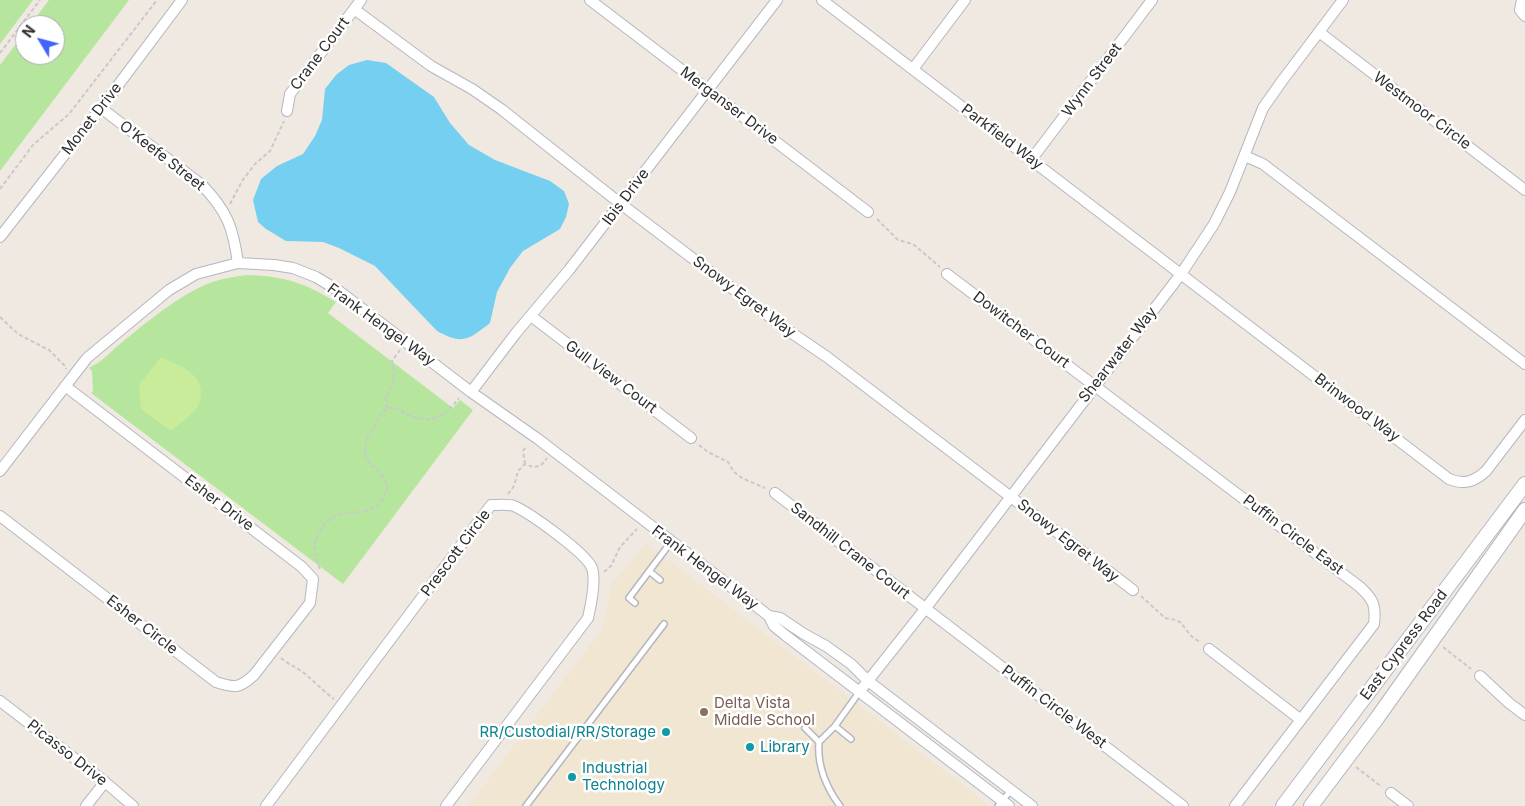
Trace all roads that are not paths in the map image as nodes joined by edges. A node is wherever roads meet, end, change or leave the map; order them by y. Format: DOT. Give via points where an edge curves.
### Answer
graph roads {
  1 [pos="182,0"];
  2 [pos="360,0"];
  3 [pos="590,0"];
  4 [pos="777,0"];
  5 [pos="822,0"];
  6 [pos="965,0"];
  7 [pos="1152,0"];
  8 [pos="1343,0"];
  9 [pos="1522,0"];
  10 [pos="354,9"];
  11 [pos="1525,16"];
  12 [pos="1319,32"];
  13 [pos="913,69"];
  14 [pos="708,90"];
  15 [pos="100,108"];
  16 [pos="287,111"];
  17 [pos="1245,156"];
  18 [pos="1031,160"];
  19 [pos="1525,190"];
  20 [pos="621,204"];
  21 [pos="868,212"];
  22 [pos="0,237"];
  23 [pos="238,263"];
  24 [pos="947,274"];
  25 [pos="1181,274"];
  26 [pos="531,316"];
  27 [pos="1525,364"];
  28 [pos="66,386"];
  29 [pos="1095,386"];
  30 [pos="472,392"];
  31 [pos="1525,420"];
  32 [pos="691,438"];
  33 [pos="0,471"];
  34 [pos="1525,484"];
  35 [pos="775,493"];
  36 [pos="1010,496"];
  37 [pos="1525,510"];
  38 [pos="0,516"];
  39 [pos="671,542"];
  40 [pos="649,570"];
  41 [pos="660,580"];
  42 [pos="1132,590"];
  43 [pos="635,603"];
  44 [pos="925,609"];
  45 [pos="769,616"];
  46 [pos="664,624"];
  47 [pos="280,642"];
  48 [pos="1209,649"];
  49 [pos="1480,676"];
  50 [pos="868,681"];
  51 [pos="860,692"];
  52 [pos="0,701"];
  53 [pos="1525,715"];
  54 [pos="1301,720"];
  55 [pos="835,726"];
  56 [pos="805,728"];
  57 [pos="851,739"];
  58 [pos="819,742"];
  59 [pos="105,782"];
  60 [pos="1011,790"];
  61 [pos="1391,793"];
  62 [pos="1003,804"];
  63 [pos="86,806"];
  64 [pos="133,806"];
  65 [pos="266,806"];
  66 [pos="446,806"];
  67 [pos="526,806"];
  68 [pos="840,806"];
  69 [pos="1032,806"];
  70 [pos="1183,806"];
  71 [pos="1235,806"];
  72 [pos="1283,806"];
  73 [pos="1311,806"];
  74 [pos="1408,806"];
  1 -- 15 [label="street, Monet Drive"];
  2 -- 10 [label="street, Crane Court"];
  3 -- 14 [label="street, Merganser Drive"];
  4 -- 14 [label="street, Ibis Drive"];
  5 -- 13 [label="street, Parkfield Way"];
  6 -- 13 [label="street"];
  7 -- 18 [label="street, Wynn Street"];
  8 -- 12 [label="street, Shearwater Way"];
  9 -- 11 [label="street" via="1520,10"];
  10 -- 16 [label="street, Crane Court" via="290,94"];
  10 -- 20 [label="street, Snowy Egret Way" via="432,66 501,109"];
  12 -- 17 [label="street, Shearwater Way" via="1263,108"];
  12 -- 19 [label="street, Westmoor Circle"];
  13 -- 18 [label="street, Parkfield Way"];
  14 -- 20 [label="street, Ibis Drive"];
  14 -- 21 [label="street, Merganser Drive"];
  15 -- 22 [label="street, Monet Drive"];
  15 -- 23 [label="street, O'Keefe Street" via="202,185 225,213"];
  17 -- 25 [label="street, Shearwater Way" via="1214,224"];
  17 -- 27 [label="street" via="1263,164"];
  18 -- 25 [label="street, Parkfield Way"];
  20 -- 26 [label="street, Ibis Drive"];
  20 -- 36 [label="street, Snowy Egret Way"];
  23 -- 28 [label="street, Frank Hengel Way" via="196,274 169,290 88,358"];
  23 -- 30 [label="street, Frank Hengel Way" via="293,268 316,277"];
  24 -- 29 [label="street, Dowitcher Court"];
  25 -- 29 [label="street, Shearwater Way"];
  25 -- 31 [label="street, Brinwood Way" via="1449,479 1459,483 1478,478"];
  26 -- 30 [label="street, Ibis Drive"];
  26 -- 32 [label="street, Gull View Court"];
  28 -- 33 [label="street, Frank Hengel Way"];
  28 -- 47 [label="street, Esher Drive" via="302,567 313,580 310,603"];
  29 -- 36 [label="street, Shearwater Way"];
  29 -- 54 [label="street, Puffin Circle East" via="1370,596 1375,609 1374,624"];
  30 -- 39 [label="street, Frank Hengel Way"];
  34 -- 72 [label="street, East Cypress Road"];
  35 -- 44 [label="street, Sandhill Crane Court"];
  36 -- 42 [label="street, Snowy Egret Way"];
  36 -- 44 [label="street, Shearwater Way"];
  37 -- 73 [label="street, East Cypress Road"];
  38 -- 47 [label="street, Esher Circle" via="216,682 234,688 246,683"];
  39 -- 40 [label="lane"];
  39 -- 45 [label="street, Frank Hengel Way"];
  40 -- 41 [label="lane"];
  40 -- 43 [label="lane" via="629,598"];
  44 -- 50 [label="street, Shearwater Way"];
  44 -- 70 [label="street, Puffin Circle West"];
  45 -- 50 [label="street, Frank Hengel Way" via="780,618 826,646"];
  45 -- 51 [label="street, Frank Hengel Way" via="774,626"];
  46 -- 67 [label="lane"];
  48 -- 54 [label="street"];
  49 -- 53 [label="street"];
  50 -- 51 [label="street, Shearwater Way"];
  50 -- 60 [label="street, Frank Hengel Way"];
  51 -- 55 [label="lane"];
  51 -- 62 [label="street, Frank Hengel Way"];
  52 -- 59 [label="street, Picasso Drive"];
  54 -- 71 [label="street"];
  55 -- 57 [label="lane"];
  55 -- 58 [label="lane"];
  56 -- 58 [label="lane"];
  58 -- 68 [label="lane" via="818,754 826,784"];
  59 -- 63 [label="street"];
  59 -- 64 [label="street, Picasso Drive"];
  60 -- 62 [label="lane"];
  60 -- 69 [label="street, Frank Hengel Way"];
  61 -- 74 [label="street"];
  65 -- 66 [label="street, Prescott Circle" via="491,505 512,506 527,513 576,550 592,568 593,593 588,618"];
}
